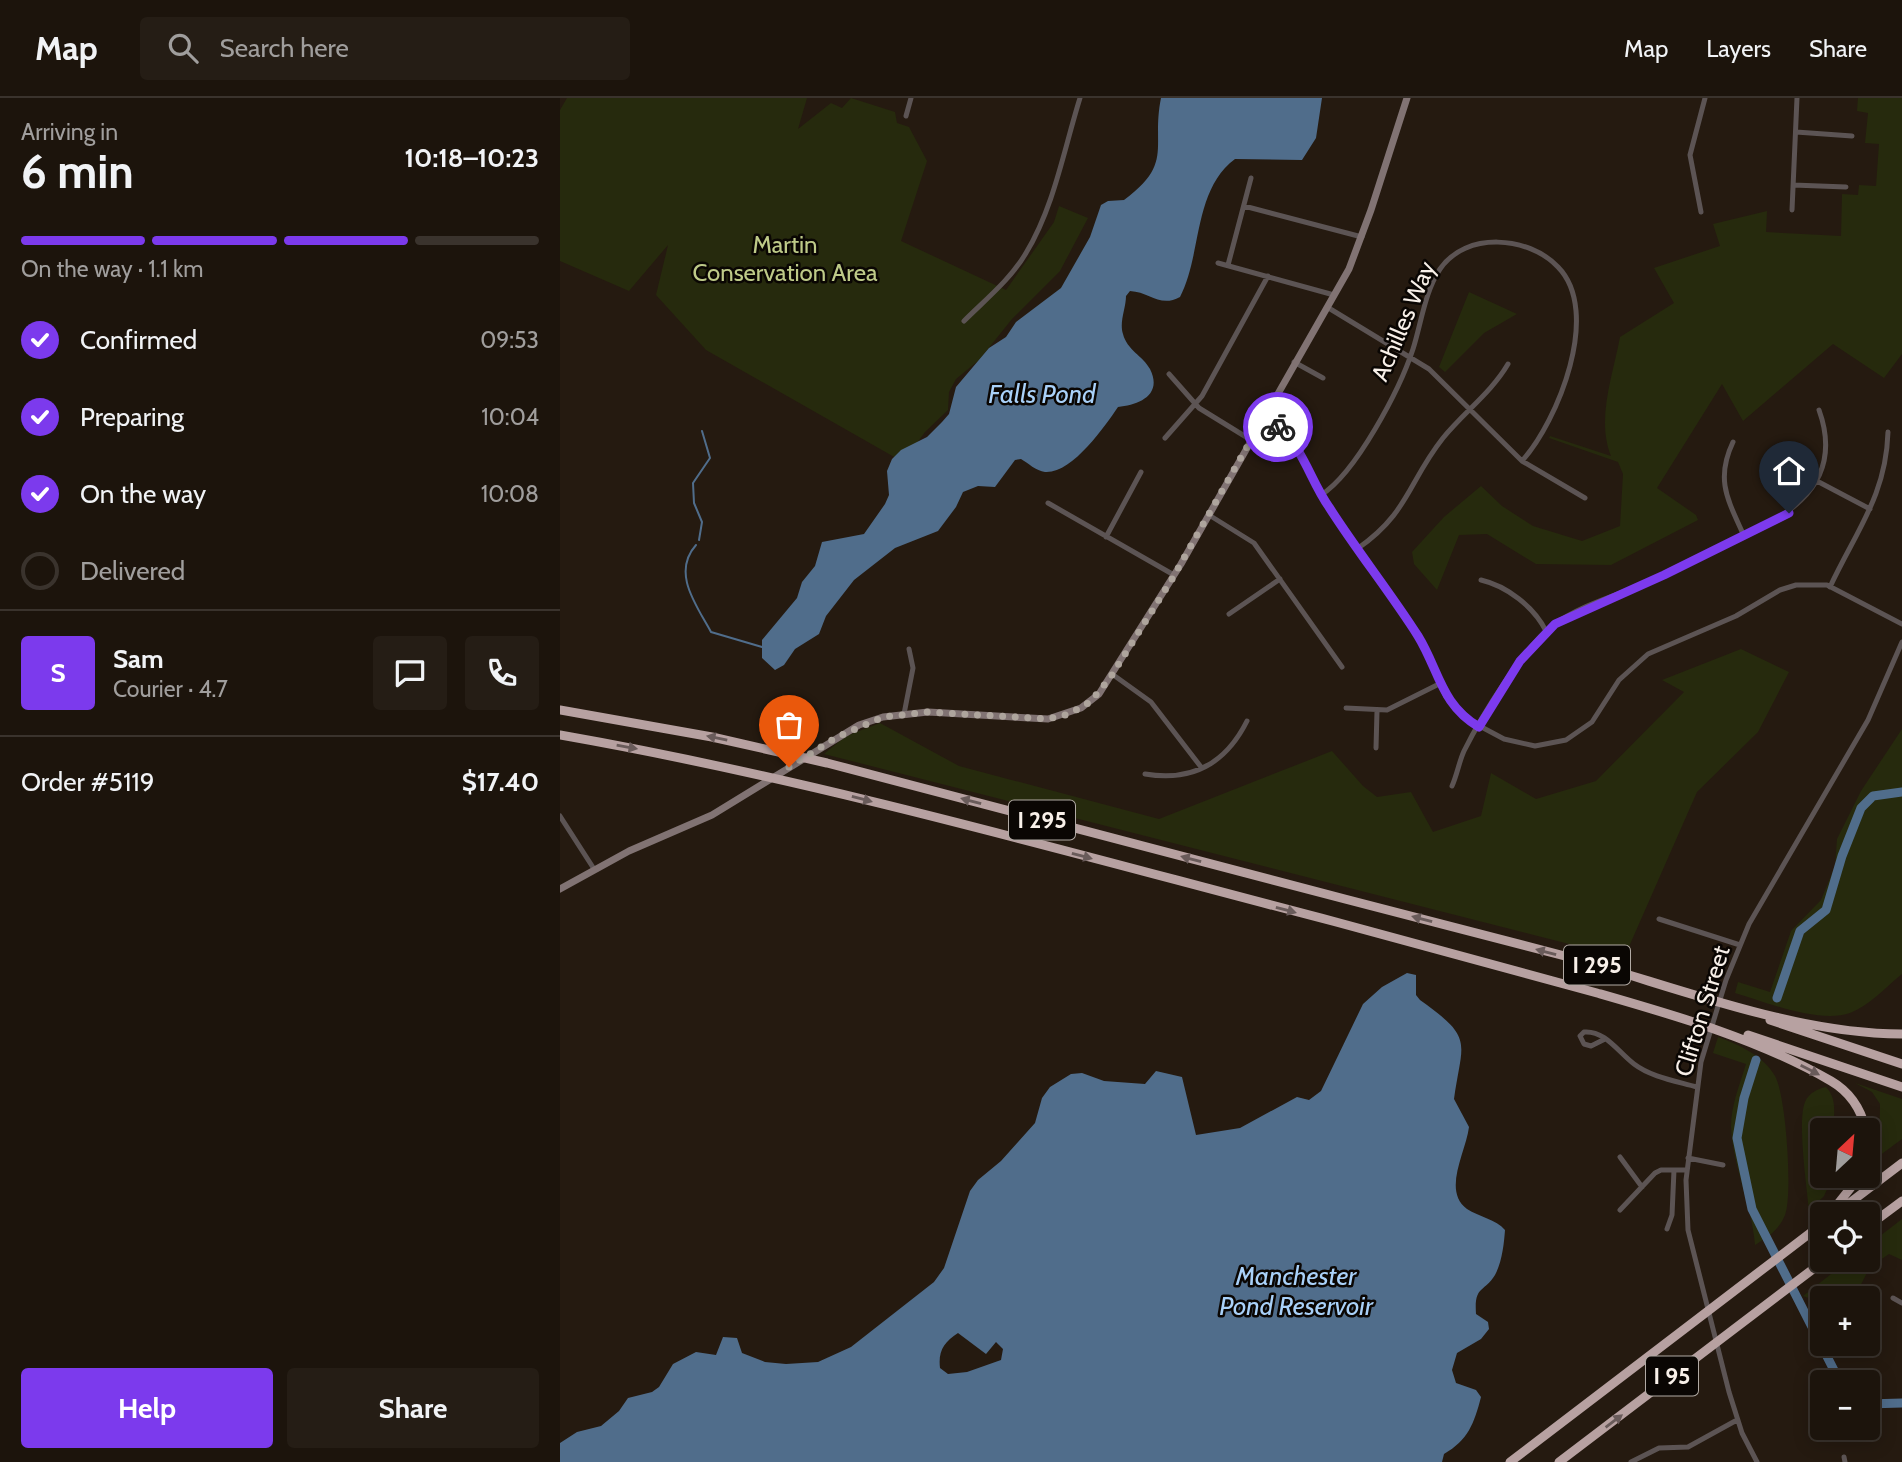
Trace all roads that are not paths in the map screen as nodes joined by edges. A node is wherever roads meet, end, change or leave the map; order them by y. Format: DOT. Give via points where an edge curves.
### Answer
graph roads {
  1 [pos="911,98"];
  2 [pos="1080,98"];
  3 [pos="1406,98"];
  4 [pos="1705,98"];
  5 [pos="1797,98"];
  6 [pos="906,116"];
  7 [pos="1796,132"];
  8 [pos="1852,136"];
  9 [pos="1251,178"];
  10 [pos="1793,185"];
  11 [pos="1846,187"];
  12 [pos="1244,206"];
  13 [pos="1792,210"];
  14 [pos="1701,212"];
  15 [pos="1362,237"];
  16 [pos="1218,263"];
  17 [pos="1228,265"];
  18 [pos="1268,276"];
  19 [pos="1334,295"];
  20 [pos="1326,307"];
  21 [pos="964,321"];
  22 [pos="1410,357"];
  23 [pos="1294,362"];
  24 [pos="1508,364"];
  25 [pos="1169,374"];
  26 [pos="1323,378"];
  27 [pos="1196,405"];
  28 [pos="1471,410"];
  29 [pos="1819,410"];
  30 [pos="1264,417"];
  31 [pos="1888,432"];
  32 [pos="1164,438"];
  33 [pos="1251,440"];
  34 [pos="1733,442"];
  35 [pos="1522,461"];
  36 [pos="1141,472"];
  37 [pos="1815,480"];
  38 [pos="1321,495"];
  39 [pos="1585,498"];
  40 [pos="1048,503"];
  41 [pos="1870,509"];
  42 [pos="1209,514"];
  43 [pos="1744,536"];
  44 [pos="1106,537"];
  45 [pos="1357,549"];
  46 [pos="1174,575"];
  47 [pos="1280,579"];
  48 [pos="1481,580"];
  49 [pos="1830,587"];
  50 [pos="1229,614"];
  51 [pos="1902,624"];
  52 [pos="1546,631"];
  53 [pos="1902,642"];
  54 [pos="909,649"];
  55 [pos="1342,667"];
  56 [pos="1112,674"];
  57 [pos="1439,684"];
  58 [pos="1346,708"];
  59 [pos="560,710"];
  60 [pos="1377,711"];
  61 [pos="904,714"];
  62 [pos="1247,721"];
  63 [pos="1479,727"];
  64 [pos="560,735"];
  65 [pos="1376,747"];
  66 [pos="1201,767"];
  67 [pos="1146,774"];
  68 [pos="1452,786"];
  69 [pos="560,816"];
  70 [pos="594,869"];
  71 [pos="560,889"];
  72 [pos="1659,919"];
  73 [pos="1740,945"];
  74 [pos="1734,1006"];
  75 [pos="1726,1030"];
  76 [pos="1902,1034"];
  77 [pos="1605,1039"];
  78 [pos="1902,1064"];
  79 [pos="1697,1087"];
  80 [pos="1902,1087"];
  81 [pos="1861,1118"];
  82 [pos="1620,1157"];
  83 [pos="1688,1158"];
  84 [pos="1902,1163"];
  85 [pos="1723,1165"];
  86 [pos="1674,1170"];
  87 [pos="1686,1170"];
  88 [pos="1642,1187"];
  89 [pos="1853,1188"];
  90 [pos="1902,1201"];
  91 [pos="1840,1202"];
  92 [pos="1851,1202"];
  93 [pos="1620,1210"];
  94 [pos="1880,1217"];
  95 [pos="1667,1229"];
  96 [pos="1810,1233"];
  97 [pos="1810,1272"];
  98 [pos="1893,1298"];
  99 [pos="1902,1303"];
  100 [pos="1737,1420"];
  101 [pos="1510,1462"];
  102 [pos="1559,1462"];
  103 [pos="1631,1462"];
  104 [pos="1757,1462"];
  1 -- 6 [label="street"];
  2 -- 21 [label="street" via="1031,245 996,290"];
  3 -- 15 [label="street"];
  4 -- 14 [label="street" via="1690,155"];
  5 -- 7 [label="street"];
  7 -- 8 [label="street"];
  7 -- 10 [label="street"];
  9 -- 12 [label="street"];
  10 -- 11 [label="street"];
  10 -- 13 [label="street"];
  12 -- 15 [label="street"];
  12 -- 17 [label="street"];
  15 -- 19 [label="street"];
  16 -- 17 [label="street"];
  17 -- 18 [label="street"];
  18 -- 19 [label="street"];
  18 -- 27 [label="street"];
  19 -- 20 [label="street"];
  20 -- 22 [label="street"];
  20 -- 23 [label="street"];
  22 -- 28 [label="street" via="1444,380"];
  22 -- 35 [label="street, Achilles Way" via="1433,282 1460,250 1490,242 1510,244 1539,254 1558,267 1576,297 1571,353 1552,419"];
  22 -- 38 [label="street, Achilles Way" via="1348,473"];
  23 -- 26 [label="street"];
  23 -- 30 [label="street"];
  24 -- 28 [label="street"];
  25 -- 27 [label="street"];
  27 -- 32 [label="street"];
  27 -- 33 [label="street"];
  28 -- 35 [label="street"];
  28 -- 45 [label="street" via="1439,444 1396,515"];
  29 -- 37 [label="street" via="1827,439"];
  30 -- 33 [label="street"];
  30 -- 38 [label="street" via="1299,447"];
  31 -- 41 [label="street" via="1886,469"];
  33 -- 42 [label="street"];
  34 -- 43 [label="street" via="1724,463 1724,486"];
  35 -- 39 [label="street"];
  36 -- 44 [label="street"];
  37 -- 41 [label="street"];
  37 -- 43 [label="street" via="1789,513"];
  38 -- 45 [label="street"];
  40 -- 44 [label="street"];
  41 -- 49 [label="street"];
  42 -- 46 [label="street"];
  42 -- 47 [label="street" via="1255,544"];
  43 -- 52 [label="street" via="1571,614"];
  44 -- 46 [label="street"];
  45 -- 57 [label="street" via="1418,636"];
  46 -- 56 [label="street"];
  47 -- 50 [label="street"];
  47 -- 55 [label="street"];
  48 -- 52 [label="street" via="1501,586 1533,611"];
  49 -- 51 [label="street"];
  49 -- 63 [label="street" via="1811,583 1780,590 1736,617 1648,653 1619,680 1592,722 1566,740 1527,745"];
  52 -- 63 [label="street" via="1520,661"];
  53 -- 73 [label="street, Clifton Street" via="1868,720 1763,896"];
  54 -- 61 [label="street" via="913,668"];
  56 -- 61 [label="street" via="1090,702 1048,719"];
  56 -- 66 [label="street" via="1151,702"];
  57 -- 60 [label="street" via="1397,707"];
  57 -- 63 [label="street" via="1459,712"];
  58 -- 60 [label="street"];
  74 -- 59 [label="highway, I 295, one-way" via="1620,971 827,763"];
  60 -- 65 [label="street"];
  61 -- 70 [label="street" via="859,725 712,815"];
  62 -- 66 [label="street" via="1231,749"];
  63 -- 68 [label="street"];
  64 -- 75 [label="highway, I 295, one-way" via="753,771 1477,960"];
  66 -- 67 [label="street" via="1176,776"];
  69 -- 70 [label="street"];
  70 -- 71 [label="street"];
  72 -- 73 [label="street"];
  73 -- 79 [label="street, Clifton Street"];
  74 -- 76 [label="highway" via="1827,1027"];
  74 -- 78 [label="highway"];
  75 -- 80 [label="highway"];
  75 -- 81 [label="highway, one-way" via="1838,1086"];
  77 -- 79 [label="street" via="1643,1070"];
  79 -- 83 [label="street, Clifton Street"];
  82 -- 88 [label="street"];
  83 -- 85 [label="street"];
  83 -- 87 [label="street, Clifton Street"];
  84 -- 92 [label="highway"];
  86 -- 87 [label="street"];
  86 -- 88 [label="street" via="1655,1173"];
  86 -- 95 [label="street"];
  87 -- 100 [label="street, Clifton Street" via="1688,1230"];
  88 -- 93 [label="street"];
  89 -- 91 [label="highway"];
  90 -- 94 [label="highway"];
  96 -- 101 [label="highway, I 95"];
  102 -- 97 [label="highway, I 95, one-way"];
  98 -- 99 [label="street"];
  100 -- 103 [label="street" via="1688,1447 1659,1448"];
  100 -- 104 [label="street, Clifton Street"];
}
